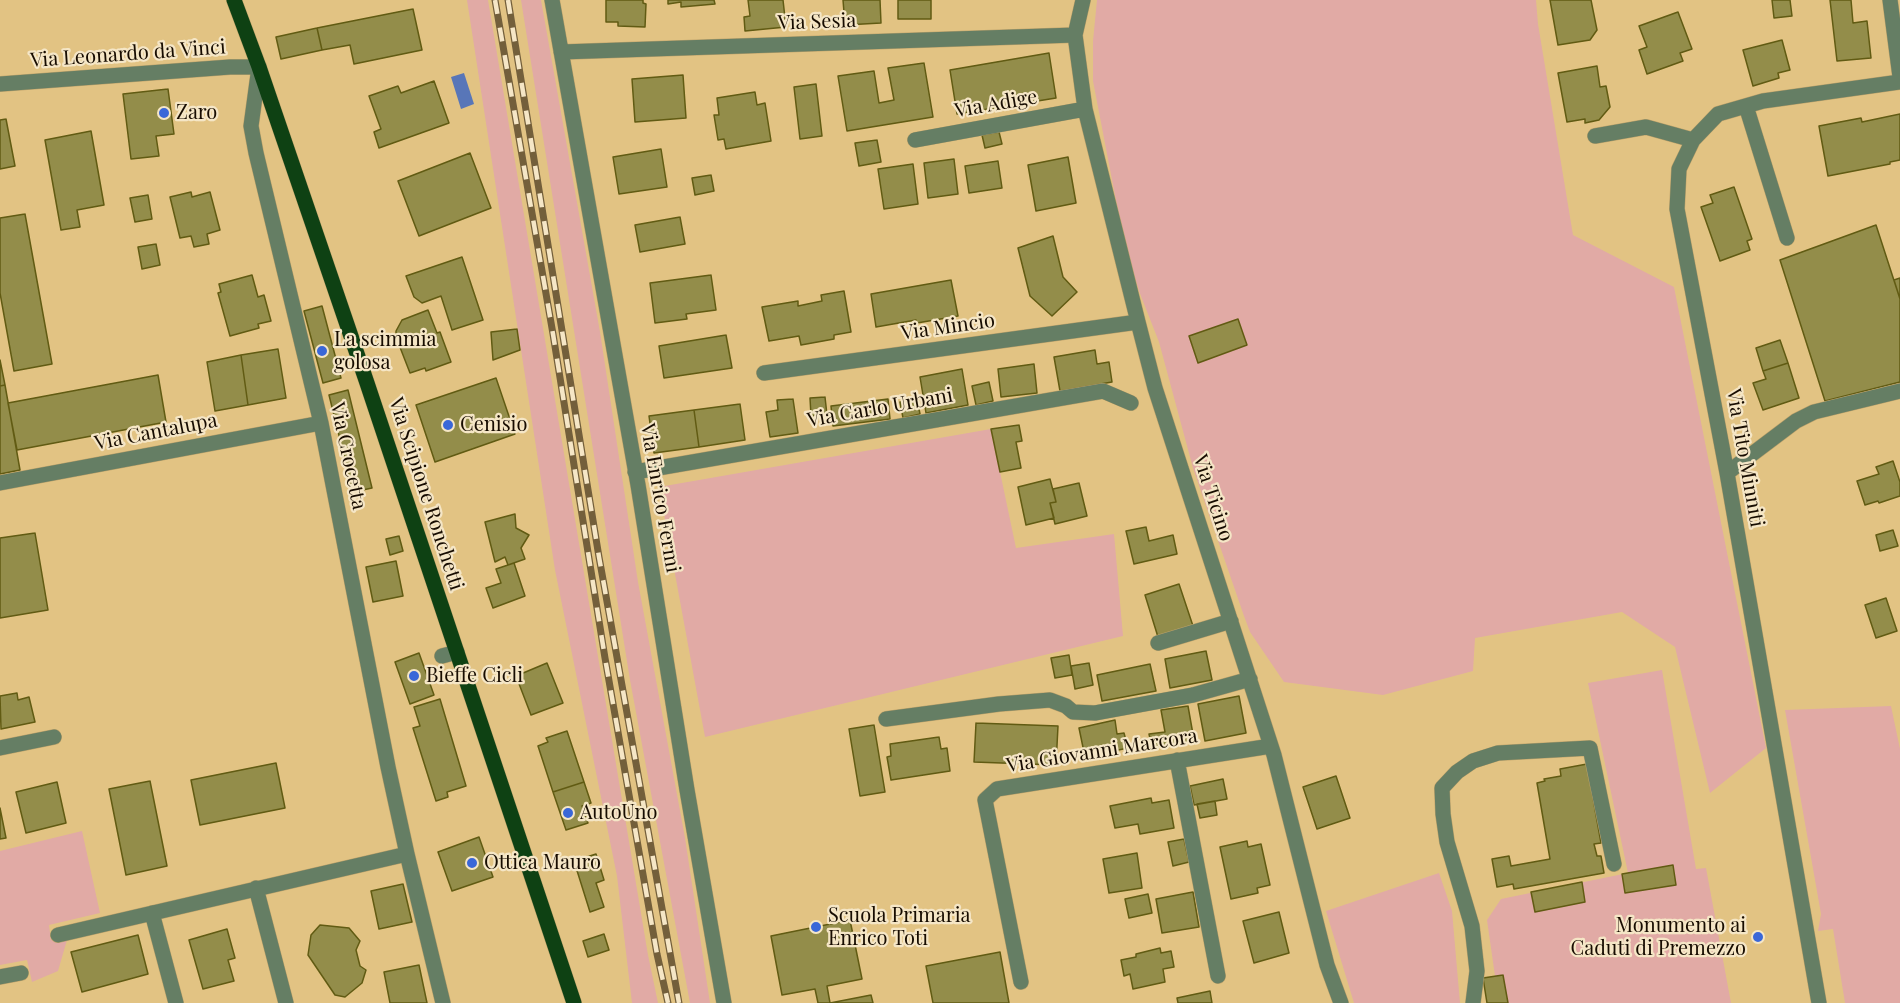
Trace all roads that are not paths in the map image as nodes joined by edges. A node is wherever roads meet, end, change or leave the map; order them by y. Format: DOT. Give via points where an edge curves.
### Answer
graph roads {
  1 [pos="234,0"];
  2 [pos="552,0"];
  3 [pos="1083,0"];
  4 [pos="1890,0"];
  5 [pos="1075,35"];
  6 [pos="561,52"];
  7 [pos="259,68"];
  8 [pos="1900,77"];
  9 [pos="1900,82"];
  10 [pos="0,84"];
  11 [pos="1746,106"];
  12 [pos="1085,109"];
  13 [pos="1595,136"];
  14 [pos="915,140"];
  15 [pos="1694,140"];
  16 [pos="1787,238"];
  17 [pos="1138,322"];
  18 [pos="764,374"];
  19 [pos="1900,391"];
  20 [pos="1131,402"];
  21 [pos="321,423"];
  22 [pos="635,472"];
  23 [pos="1727,473"];
  24 [pos="0,483"];
  25 [pos="1231,621"];
  26 [pos="1158,643"];
  27 [pos="1250,679"];
  28 [pos="886,719"];
  29 [pos="54,737"];
  30 [pos="1271,746"];
  31 [pos="0,748"];
  32 [pos="1177,760"];
  33 [pos="407,855"];
  34 [pos="1614,864"];
  35 [pos="256,888"];
  36 [pos="152,913"];
  37 [pos="58,935"];
  38 [pos="21,973"];
  39 [pos="1218,976"];
  40 [pos="0,977"];
  41 [pos="1021,982"];
  42 [pos="176,1003"];
  43 [pos="286,1003"];
  44 [pos="443,1003"];
  45 [pos="574,1003"];
  46 [pos="724,1003"];
  47 [pos="1341,1003"];
  48 [pos="1473,1003"];
  49 [pos="1819,1003"];
  1 -- 7 [label="main road, Via Scipione Ronchetti"];
  2 -- 6 [label="street, Via Enrico Fermi"];
  3 -- 5 [label="street, Via Ticino"];
  4 -- 8 [label="street"];
  5 -- 6 [label="street, Via Sesia"];
  5 -- 12 [label="street, Via Ticino"];
  6 -- 22 [label="street, Via Enrico Fermi"];
  7 -- 10 [label="street, Via Leonardo da Vinci"];
  7 -- 21 [label="street, Via Crocetta" via="251,126"];
  7 -- 45 [label="main road, Via Scipione Ronchetti" via="449,654"];
  9 -- 11 [label="street, Via Tito Minniti"];
  11 -- 15 [label="street, Via Tito Minniti" via="1718,114"];
  11 -- 16 [label="street"];
  12 -- 14 [label="street, Via Adige"];
  12 -- 17 [label="street, Via Ticino"];
  13 -- 15 [label="street" via="1646,127"];
  15 -- 23 [label="street, Via Tito Minniti" via="1679,169 1677,209"];
  17 -- 18 [label="street, Via Mincio"];
  17 -- 25 [label="street, Via Ticino" via="1155,388"];
  19 -- 23 [label="street" via="1814,412"];
  20 -- 22 [label="street, Via Carlo Urbani" via="1103,391"];
  21 -- 24 [label="street, Via Cantalupa"];
  21 -- 33 [label="street, Via Crocetta"];
  22 -- 46 [label="street, Via Enrico Fermi"];
  23 -- 49 [label="street, Via Tito Minniti"];
  25 -- 26 [label="street"];
  25 -- 27 [label="street, Via Ticino"];
  27 -- 28 [label="street" via="1095,714 1073,712 1050,700"];
  27 -- 30 [label="street, Via Ticino"];
  29 -- 31 [label="street"];
  30 -- 32 [label="street, Via Giovanni Marcora"];
  30 -- 47 [label="street, Via Ticino" via="1327,965"];
  32 -- 39 [label="street"];
  32 -- 41 [label="street, Via Giovanni Marcora" via="997,789 985,800"];
  33 -- 35 [label="street"];
  33 -- 44 [label="street, Via Crocetta"];
  34 -- 48 [label="street" via="1590,748 1498,753 1473,761 1457,772 1442,788 1443,814 1447,842 1472,926 1477,972"];
  35 -- 36 [label="street"];
  35 -- 43 [label="street"];
  36 -- 37 [label="street"];
  36 -- 42 [label="street"];
  38 -- 40 [label="street"];
}
